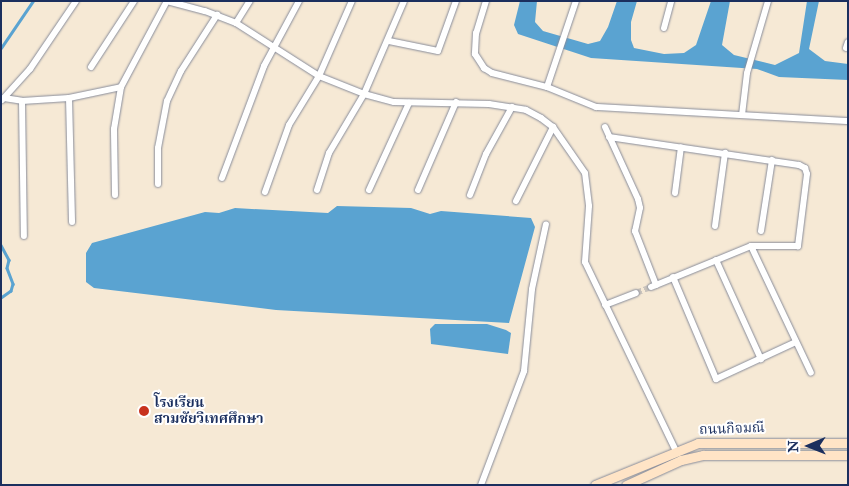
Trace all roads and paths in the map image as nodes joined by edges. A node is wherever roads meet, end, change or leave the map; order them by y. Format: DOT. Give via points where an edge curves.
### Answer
graph roads {
  1 [pos="76,1"];
  2 [pos="134,1"];
  3 [pos="167,1"];
  4 [pos="250,1"];
  5 [pos="299,1"];
  6 [pos="352,1"];
  7 [pos="404,1"];
  8 [pos="456,1"];
  9 [pos="486,1"];
  10 [pos="576,1"];
  11 [pos="670,1"];
  12 [pos="768,1"];
  13 [pos="194,4"];
  14 [pos="217,15"];
  15 [pos="236,23"];
  16 [pos="664,28"];
  17 [pos="389,41"];
  18 [pos="275,48"];
  19 [pos="91,67"];
  20 [pos="319,76"];
  21 [pos="547,86"];
  22 [pos="121,87"];
  23 [pos="364,94"];
  24 [pos="69,98"];
  25 [pos="3,99"];
  26 [pos="22,101"];
  27 [pos="456,102"];
  28 [pos="409,103"];
  29 [pos="512,107"];
  30 [pos="742,115"];
  31 [pos="848,121"];
  32 [pos="553,127"];
  33 [pos="605,127"];
  34 [pos="610,137"];
  35 [pos="681,147"];
  36 [pos="724,153"];
  37 [pos="772,160"];
  38 [pos="222,178"];
  39 [pos="158,184"];
  40 [pos="317,190"];
  41 [pos="369,190"];
  42 [pos="418,190"];
  43 [pos="265,192"];
  44 [pos="675,194"];
  45 [pos="115,195"];
  46 [pos="470,195"];
  47 [pos="516,201"];
  48 [pos="72,222"];
  49 [pos="546,224"];
  50 [pos="715,226"];
  51 [pos="761,231"];
  52 [pos="24,236"];
  53 [pos="751,246"];
  54 [pos="716,260"];
  55 [pos="673,277"];
  56 [pos="636,293"];
  57 [pos="605,305"];
  58 [pos="796,342"];
  59 [pos="761,359"];
  60 [pos="810,373"];
  61 [pos="848,443"];
  62 [pos="675,450"];
  63 [pos="848,455"];
  64 [pos="481,485"];
  65 [pos="595,485"];
  66 [pos="626,485"];
  1 -- 25 [label="street" via="30,69"];
  2 -- 19 [label="street"];
  3 -- 13 [label="street"];
  3 -- 22 [label="street"];
  4 -- 15 [label="street"];
  5 -- 18 [label="street"];
  6 -- 20 [label="street"];
  7 -- 17 [label="street"];
  8 -- 17 [label="street" via="438,51"];
  9 -- 21 [label="street" via="474,45 478,62 492,73"];
  10 -- 21 [label="street"];
  11 -- 16 [label="street"];
  12 -- 30 [label="street" via="747,73"];
  13 -- 14 [label="street"];
  14 -- 15 [label="street"];
  14 -- 39 [label="street" via="181,71 167,101 158,148"];
  15 -- 18 [label="street"];
  17 -- 23 [label="street"];
  18 -- 20 [label="street"];
  18 -- 38 [label="street" via="259,77"];
  20 -- 23 [label="street"];
  20 -- 43 [label="street" via="289,125"];
  21 -- 30 [label="street" via="596,107"];
  22 -- 24 [label="street"];
  22 -- 45 [label="street" via="114,129"];
  23 -- 28 [label="street"];
  23 -- 40 [label="street" via="329,153"];
  24 -- 26 [label="street"];
  24 -- 48 [label="street"];
  25 -- 26 [label="street"];
  26 -- 52 [label="street"];
  27 -- 28 [label="street"];
  27 -- 29 [label="street"];
  27 -- 42 [label="street"];
  28 -- 41 [label="street"];
  29 -- 32 [label="street" via="526,110"];
  29 -- 46 [label="street" via="486,154"];
  30 -- 31 [label="street"];
  32 -- 47 [label="street"];
  32 -- 57 [label="street" via="585,173 589,206 583,253"];
  33 -- 34 [label="street"];
  34 -- 35 [label="street"];
  34 -- 55 [label="street" via="638,200 640,208 635,231 654,286"];
  35 -- 36 [label="street"];
  35 -- 44 [label="street"];
  36 -- 37 [label="street"];
  36 -- 50 [label="street"];
  37 -- 51 [label="street"];
  37 -- 53 [label="street" via="805,168 808,183 798,246"];
  49 -- 64 [label="street" via="532,289 524,371"];
  53 -- 54 [label="street"];
  53 -- 58 [label="street"];
  54 -- 55 [label="street"];
  54 -- 59 [label="street"];
  55 -- 59 [label="street" via="715,378"];
  56 -- 57 [label="street"];
  57 -- 62 [label="street"];
  58 -- 59 [label="street"];
  58 -- 60 [label="street"];
  61 -- 62 [label="main road, ถนนกิจมณี" via="736,441 698,443"];
  62 -- 65 [label="main road, ถนนกิจมณี"];
  63 -- 66 [label="main road, ถนนกิจมณี" via="703,454 681,460"];
}
